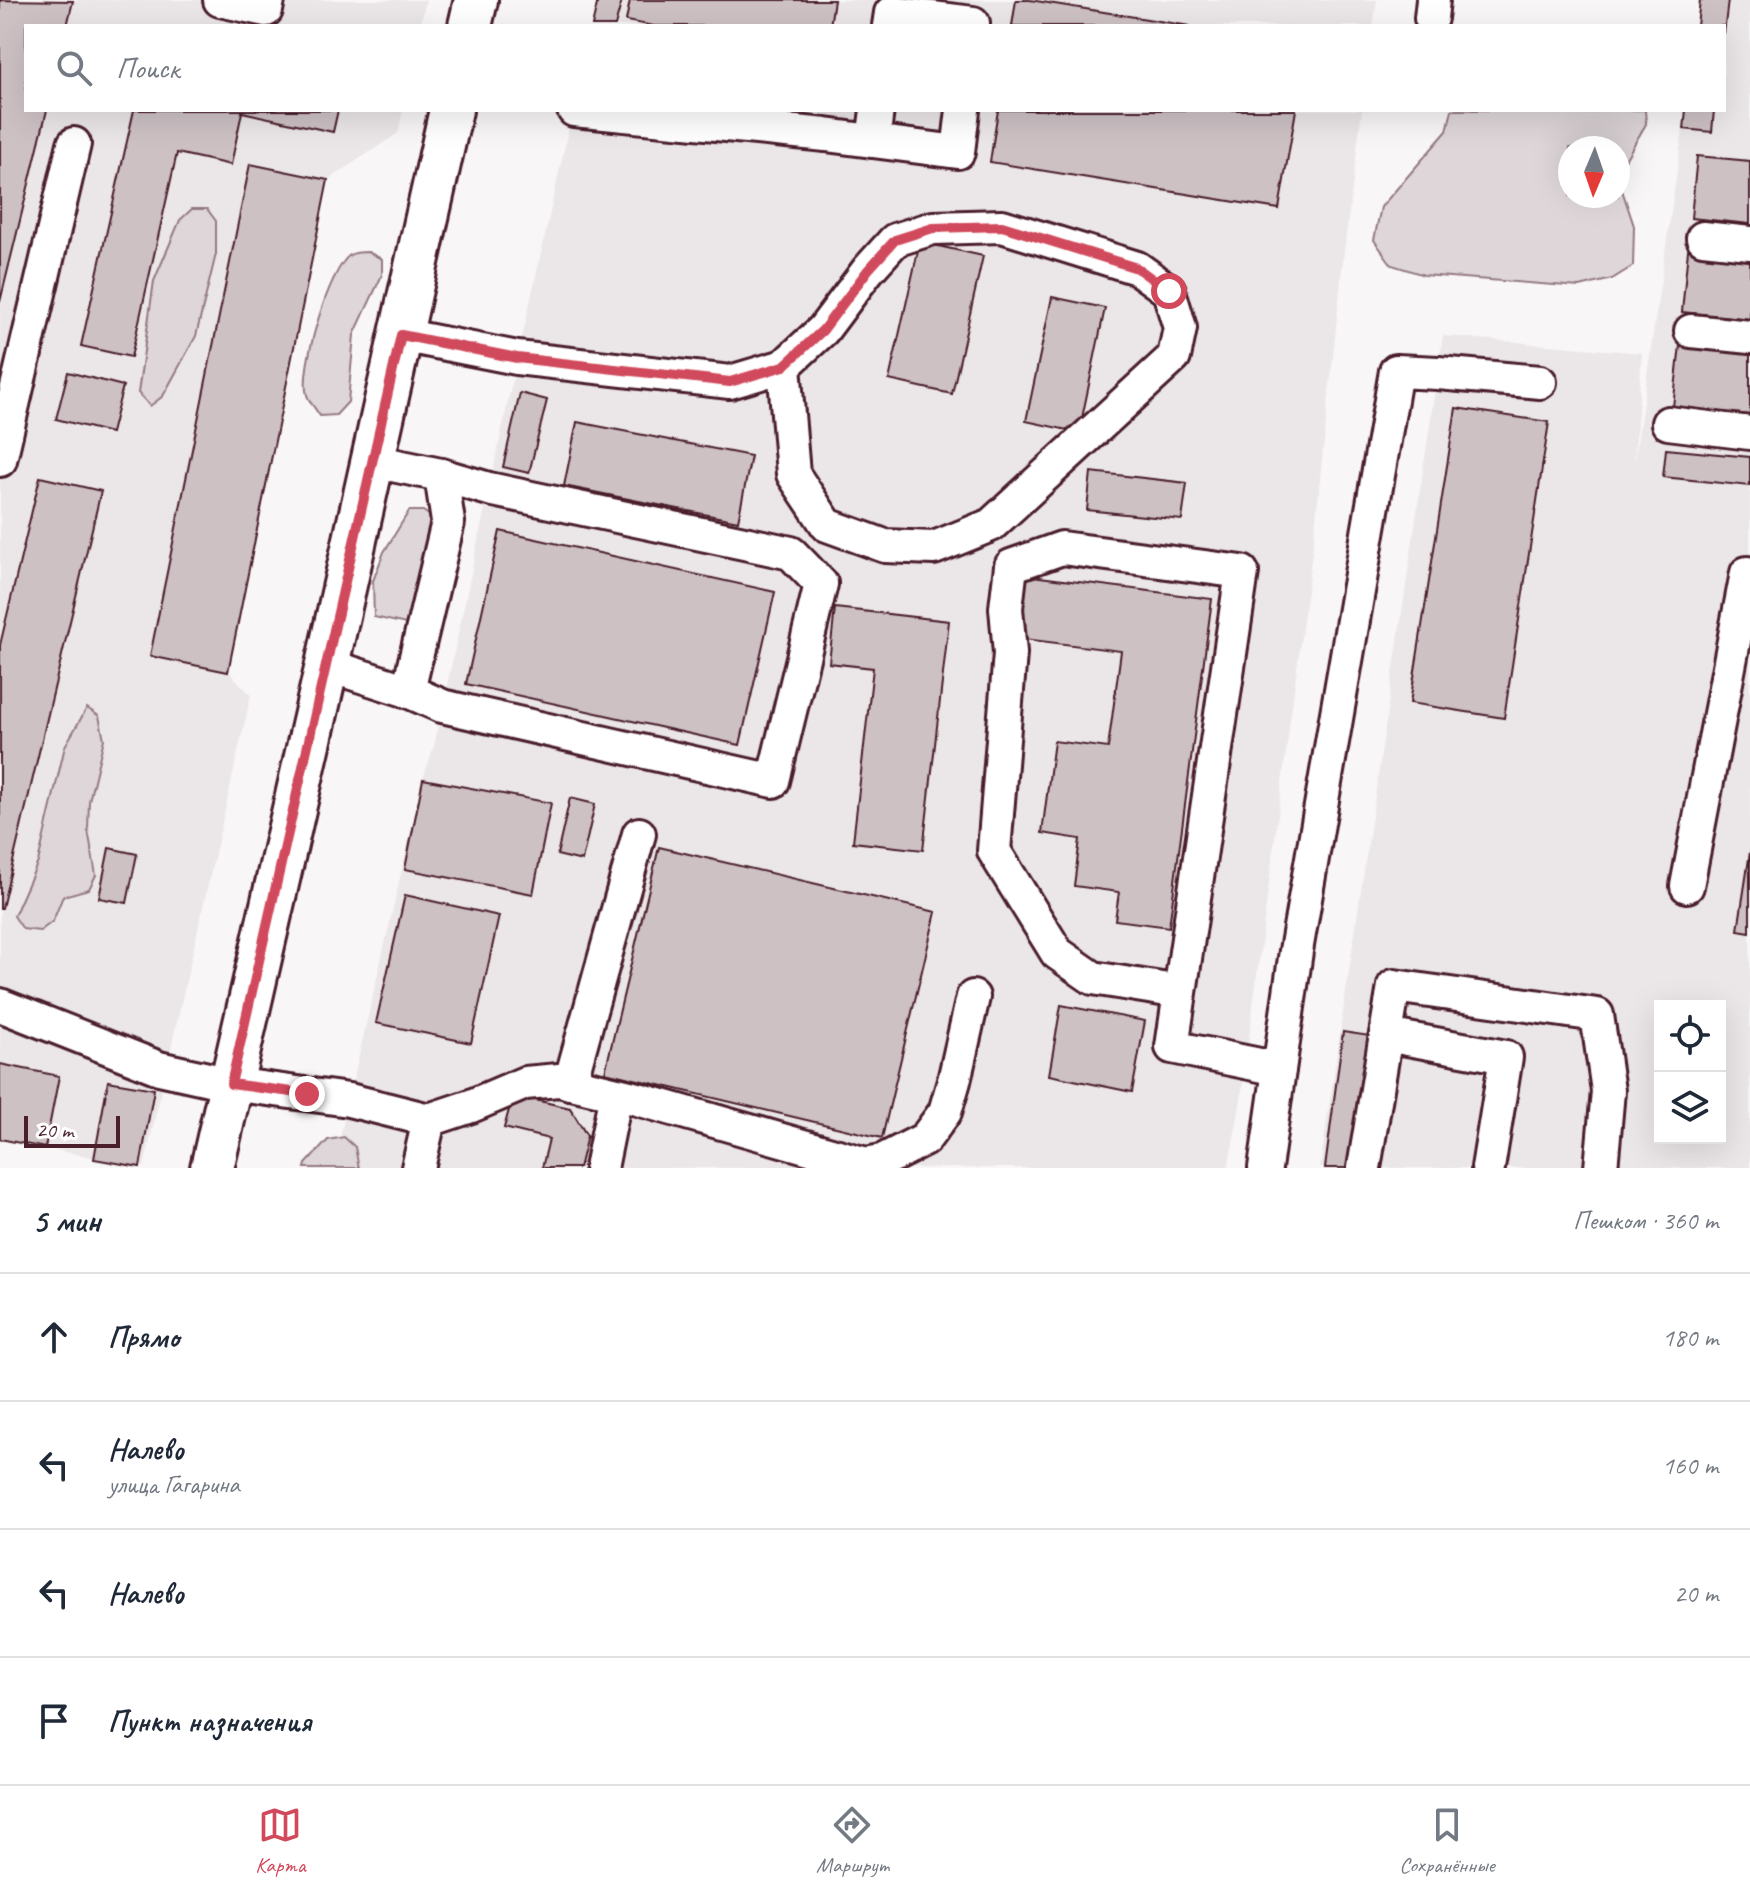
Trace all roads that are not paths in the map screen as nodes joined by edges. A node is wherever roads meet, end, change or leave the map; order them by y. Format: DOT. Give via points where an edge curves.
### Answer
graph roads {
  1 [pos="220,0"];
  2 [pos="268,0"];
  3 [pos="476,0"];
  4 [pos="470,24"];
  5 [pos="889,24"];
  6 [pos="973,24"];
  7 [pos="451,112"];
  8 [pos="594,112"];
  9 [pos="963,112"];
  10 [pos="875,126"];
  11 [pos="74,144"];
  12 [pos="1703,238"];
  13 [pos="1750,243"];
  14 [pos="1691,331"];
  15 [pos="401,335"];
  16 [pos="1750,337"];
  17 [pos="784,366"];
  18 [pos="1540,382"];
  19 [pos="1668,423"];
  20 [pos="1750,433"];
  21 [pos="0,460"];
  22 [pos="373,461"];
  23 [pos="441,475"];
  24 [pos="1750,574"];
  25 [pos="327,665"];
  26 [pos="408,691"];
  27 [pos="639,834"];
  28 [pos="1687,886"];
  29 [pos="1180,992"];
  30 [pos="973,997"];
  31 [pos="0,1005"];
  32 [pos="1386,1035"];
  33 [pos="1279,1069"];
  34 [pos="570,1083"];
  35 [pos="231,1084"];
  36 [pos="616,1094"];
  37 [pos="429,1120"];
  38 [pos="868,1166"];
  39 [pos="212,1168"];
  40 [pos="418,1168"];
  41 [pos="601,1168"];
  42 [pos="826,1168"];
  43 [pos="1265,1168"];
  44 [pos="1364,1168"];
  45 [pos="1488,1168"];
  46 [pos="1601,1168"];
  1 -- 2 [label="street" via="266,10"];
  3 -- 4 [label="main road"];
  5 -- 6 [label="street" via="891,13"];
  7 -- 15 [label="main road"];
  8 -- 10 [label="street" via="826,135"];
  9 -- 10 [label="street" via="958,152"];
  11 -- 21 [label="street"];
  12 -- 13 [label="street"];
  14 -- 16 [label="street"];
  15 -- 17 [label="street" via="517,358 730,382"];
  15 -- 22 [label="main road"];
  17 -- 17 [label="street" via="823,330 895,240 933,228 1002,226 1137,268 1169,291 1180,328 1174,357 991,525 934,548 885,546 827,525 793,474"];
  18 -- 33 [label="street" via="1396,371"];
  19 -- 20 [label="street"];
  22 -- 23 [label="street"];
  22 -- 25 [label="main road"];
  23 -- 26 [label="street" via="448,522"];
  23 -- 26 [label="street" via="791,553 821,584 773,781 442,706"];
  24 -- 28 [label="street"];
  25 -- 26 [label="street"];
  25 -- 35 [label="main road"];
  27 -- 34 [label="street"];
  29 -- 29 [label="street" via="1242,572 1062,548 1011,566 1006,608 1010,653 994,851 1057,953 1093,978"];
  29 -- 33 [label="street" via="1172,1047"];
  30 -- 38 [label="street" via="945,1112 925,1139"];
  31 -- 35 [label="street" via="150,1065"];
  32 -- 44 [label="street"];
  32 -- 45 [label="street" via="1506,1057"];
  32 -- 46 [label="street" via="1394,986 1597,1015 1608,1091"];
  33 -- 43 [label="street"];
  34 -- 36 [label="street"];
  34 -- 37 [label="street" via="525,1083"];
  35 -- 37 [label="street" via="349,1100"];
  35 -- 39 [label="main road"];
  36 -- 38 [label="street"];
  36 -- 41 [label="street"];
  37 -- 40 [label="street"];
  38 -- 42 [label="street"];
}
